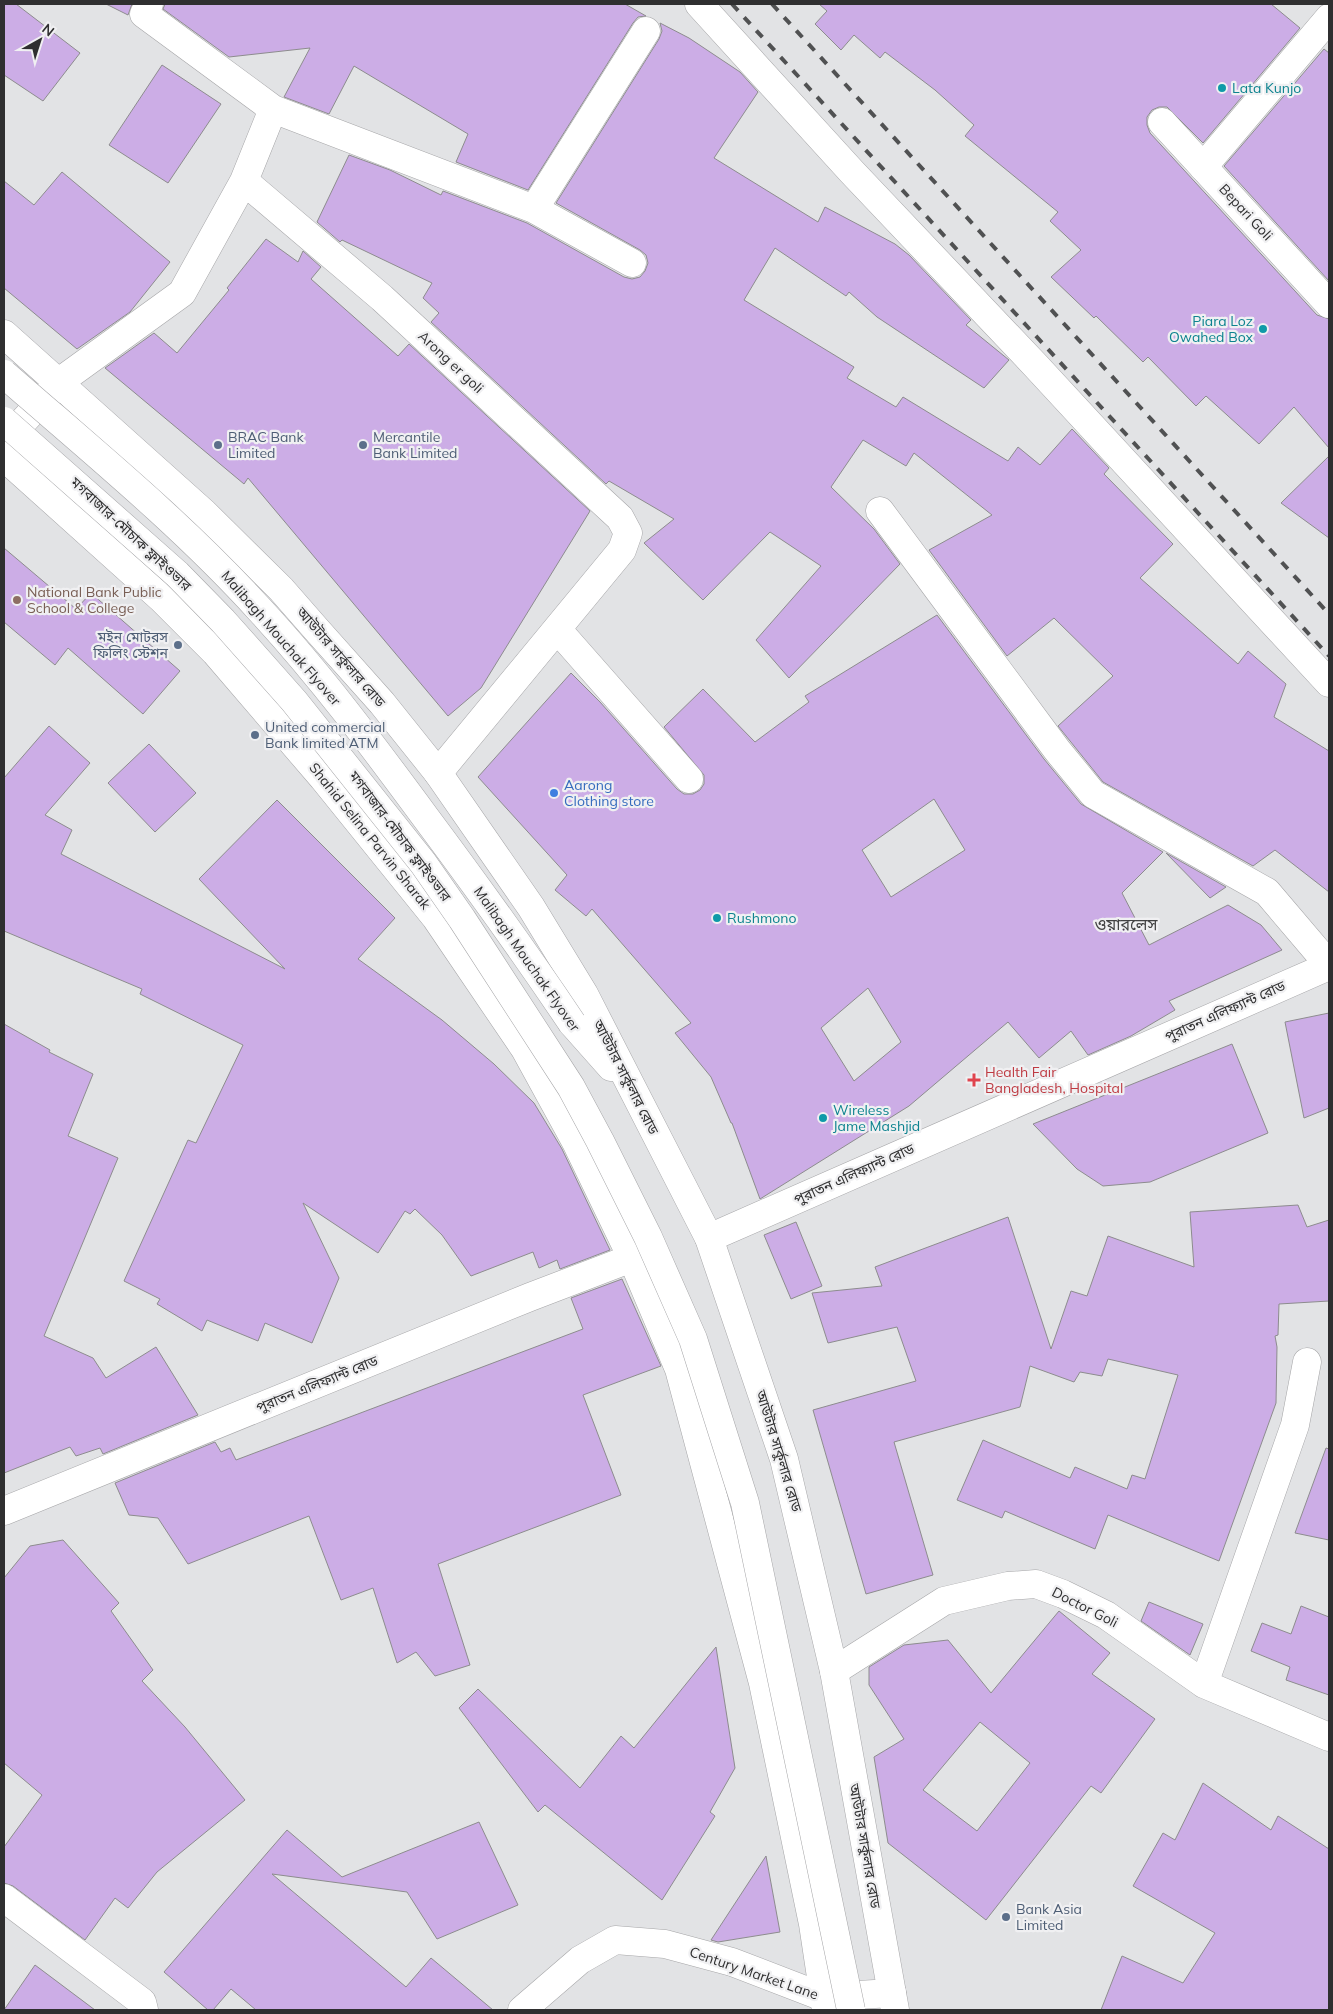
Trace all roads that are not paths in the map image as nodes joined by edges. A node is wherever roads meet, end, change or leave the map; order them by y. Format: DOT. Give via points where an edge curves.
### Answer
graph roads {
  1 [pos="149,4"];
  2 [pos="699,4"];
  3 [pos="1329,18"];
  4 [pos="646,31"];
  5 [pos="273,109"];
  6 [pos="1162,122"];
  7 [pos="1203,167"];
  8 [pos="244,181"];
  9 [pos="534,209"];
  10 [pos="632,263"];
  11 [pos="1329,304"];
  12 [pos="4,334"];
  13 [pos="4,374"];
  14 [pos="60,382"];
  15 [pos="4,420"];
  16 [pos="4,442"];
  17 [pos="4,457"];
  18 [pos="880,511"];
  19 [pos="557,629"];
  20 [pos="1329,683"];
  21 [pos="438,773"];
  22 [pos="689,780"];
  23 [pos="1329,965"];
  24 [pos="627,1081"];
  25 [pos="709,1238"];
  26 [pos="632,1258"];
  27 [pos="1307,1362"];
  28 [pos="4,1511"];
  29 [pos="834,1671"];
  30 [pos="1204,1684"];
  31 [pos="1329,1737"];
  32 [pos="4,1898"];
  33 [pos="893,2001"];
  34 [pos="824,2004"];
  35 [pos="144,2010"];
  36 [pos="522,2010"];
  37 [pos="851,2010"];
  1 -- 5 [label="street" via="144,14"];
  2 -- 20 [label="street"];
  3 -- 7 [label="street"];
  4 -- 9 [label="street"];
  5 -- 8 [label="street"];
  5 -- 9 [label="street"];
  6 -- 7 [label="street, Bepari Goli"];
  7 -- 11 [label="street, Bepari Goli"];
  8 -- 14 [label="street" via="182,293"];
  8 -- 19 [label="street, Arong er goli" via="382,298 620,518 628,533 622,550"];
  9 -- 10 [label="street"];
  12 -- 14 [label="street, আউটার সার্কুলার রোড"];
  13 -- 24 [label="street, Malibagh Mouchak Flyover, bridge" via="222,569 273,625 396,777 520,946 572,1023 600,1057"];
  14 -- 16 [label="street"];
  14 -- 21 [label="street, আউটার সার্কুলার রোড" via="281,589 382,703"];
  15 -- 37 [label="street, মগবাজার-মৌচাক ফ্লাইওভার, bridge" via="177,574 294,700 423,863 462,919 571,1087 600,1141 648,1237 693,1339 745,1503"];
  17 -- 26 [label="street, Shahid Selina Parvin Sharak" via="162,599 215,652 323,778 436,918 525,1050 576,1142"];
  18 -- 23 [label="street" via="1051,742 1094,794 1268,892"];
  19 -- 21 [label="street, Arong er goli"];
  19 -- 22 [label="street"];
  21 -- 24 [label="street, আউটার সার্কুলার রোড" via="531,906 584,994"];
  23 -- 25 [label="street, পুরাতন এলিফ্যান্ট রোড"];
  24 -- 25 [label="street, আউটার সার্কুলার রোড"];
  25 -- 29 [label="street, আউটার সার্কুলার রোড" via="784,1459"];
  26 -- 28 [label="street, পুরাতন এলিফ্যান্ট রোড"];
  26 -- 34 [label="street, Shahid Selina Parvin Sharak" via="679,1369 763,1683 812,1924"];
  27 -- 30 [label="street" via="1294,1425"];
  29 -- 30 [label="street, Doctor Goli" via="944,1601 1008,1586 1036,1584 1106,1615"];
  29 -- 33 [label="street, আউটার সার্কুলার রোড"];
  30 -- 31 [label="street, Doctor Goli"];
  32 -- 35 [label="street" via="142,2002"];
  33 -- 34 [label="street, Century Market Lane"];
  34 -- 36 [label="street, Century Market Lane" via="722,1960 665,1944 615,1940 580,1960"];
}
